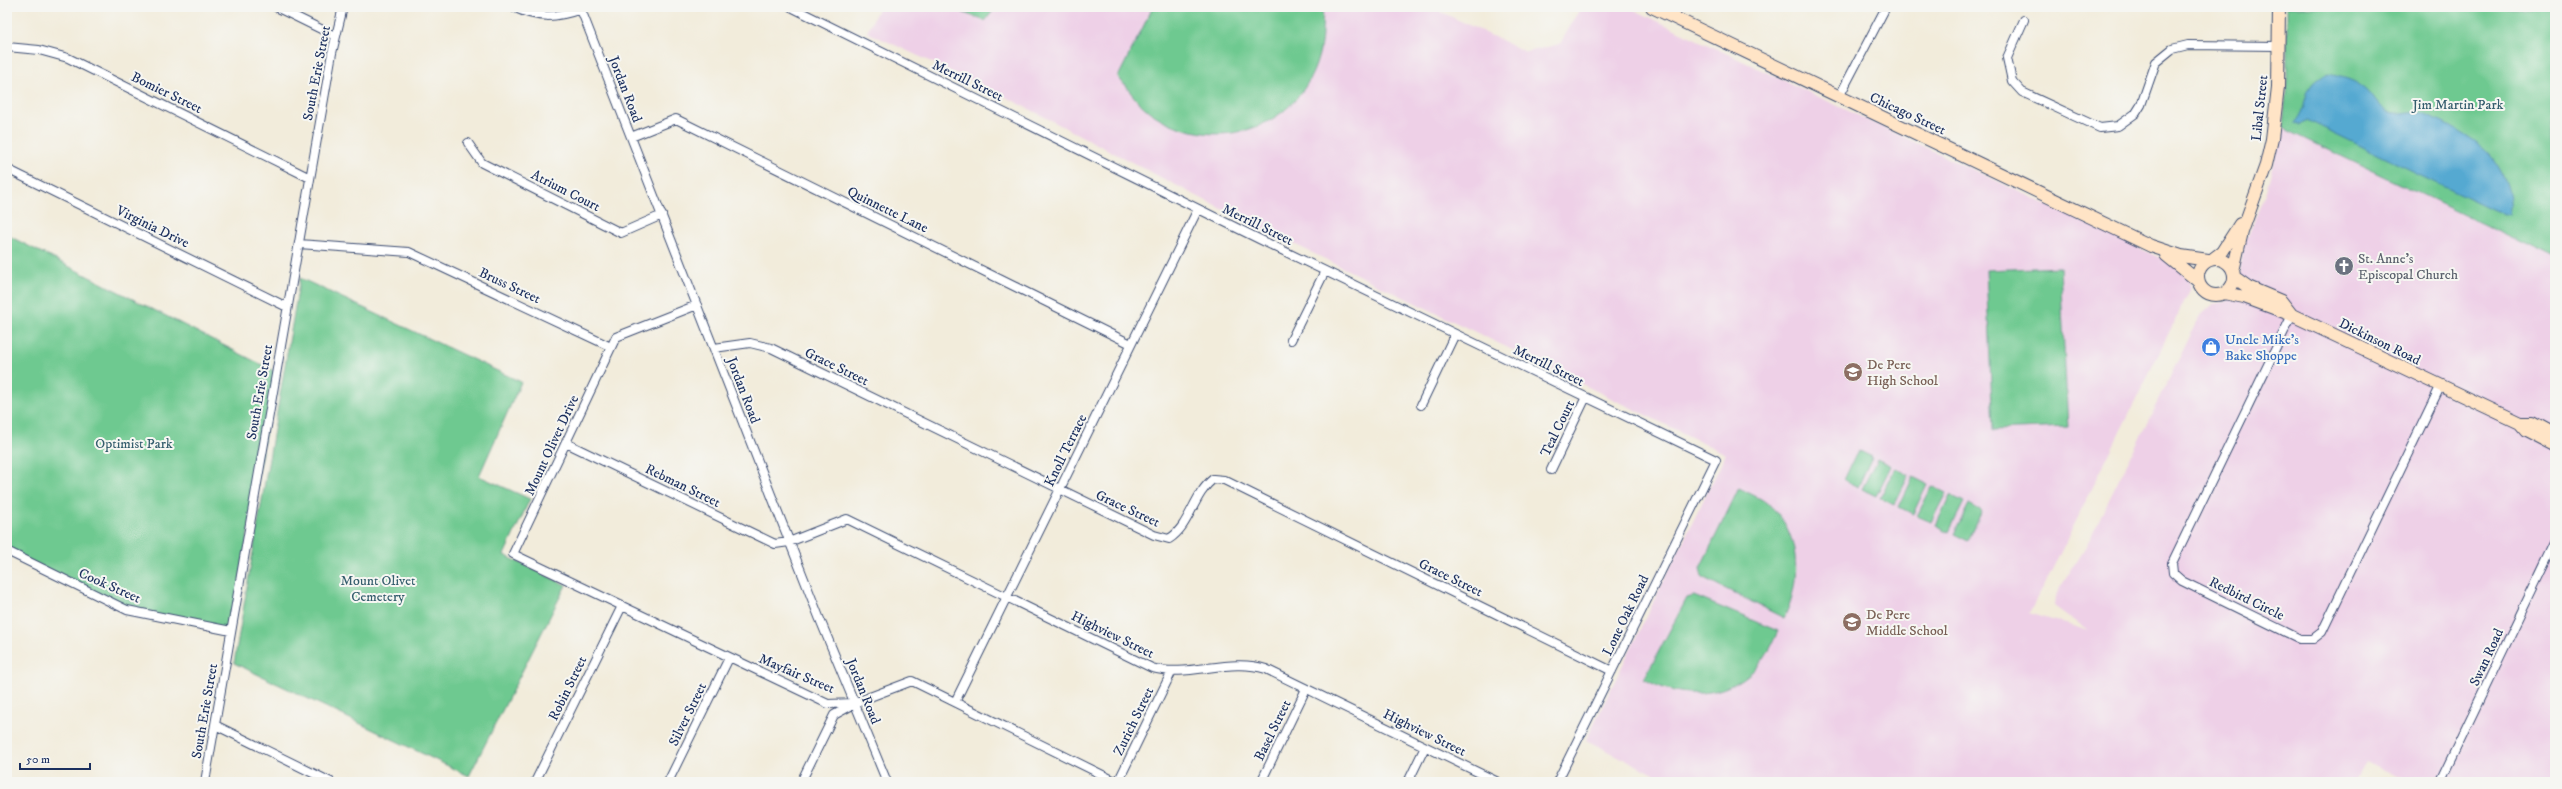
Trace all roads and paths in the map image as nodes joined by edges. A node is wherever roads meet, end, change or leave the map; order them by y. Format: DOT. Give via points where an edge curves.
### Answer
graph roads {
  1 [pos="276,7"];
  2 [pos="343,7"];
  3 [pos="513,7"];
  4 [pos="791,7"];
  5 [pos="1652,7"];
  6 [pos="1886,7"];
  7 [pos="2279,7"];
  8 [pos="580,8"];
  9 [pos="2024,20"];
  10 [pos="335,36"];
  11 [pos="2279,46"];
  12 [pos="7,47"];
  13 [pos="1839,97"];
  14 [pos="631,136"];
  15 [pos="468,143"];
  16 [pos="7,169"];
  17 [pos="310,178"];
  18 [pos="2250,208"];
  19 [pos="1198,209"];
  20 [pos="662,215"];
  21 [pos="299,244"];
  22 [pos="2151,246"];
  23 [pos="2211,259"];
  24 [pos="1325,271"];
  25 [pos="2234,274"];
  26 [pos="2198,281"];
  27 [pos="2224,293"];
  28 [pos="697,305"];
  29 [pos="287,307"];
  30 [pos="2292,315"];
  31 [pos="1455,334"];
  32 [pos="1291,340"];
  33 [pos="1131,344"];
  34 [pos="612,347"];
  35 [pos="714,348"];
  36 [pos="2440,387"];
  37 [pos="1586,397"];
  38 [pos="1421,405"];
  39 [pos="2520,423"];
  40 [pos="2555,435"];
  41 [pos="566,443"];
  42 [pos="2555,445"];
  43 [pos="1716,460"];
  44 [pos="1551,470"];
  45 [pos="1059,490"];
  46 [pos="790,542"];
  47 [pos="2555,542"];
  48 [pos="7,551"];
  49 [pos="514,554"];
  50 [pos="1007,597"];
  51 [pos="622,606"];
  52 [pos="231,631"];
  53 [pos="729,658"];
  54 [pos="1172,671"];
  55 [pos="1612,671"];
  56 [pos="1306,689"];
  57 [pos="955,702"];
  58 [pos="854,703"];
  59 [pos="215,725"];
  60 [pos="1425,747"];
  61 [pos="205,782"];
  62 [pos="331,782"];
  63 [pos="536,782"];
  64 [pos="668,782"];
  65 [pos="801,782"];
  66 [pos="887,782"];
  67 [pos="1117,782"];
  68 [pos="1261,782"];
  69 [pos="1408,782"];
  70 [pos="1498,782"];
  71 [pos="1557,782"];
  72 [pos="2440,782"];
  1 -- 10 [label="street"];
  2 -- 10 [label="street, South Erie Street"];
  3 -- 8 [label="street" via="535,16 545,17 566,14"];
  4 -- 19 [label="street, Merrill Street"];
  5 -- 13 [label="street, Chicago Street"];
  6 -- 13 [label="street"];
  7 -- 11 [label="street, Libal Street"];
  8 -- 14 [label="street, Jordan Road"];
  9 -- 11 [label="street" via="2007,58 2012,81 2022,92 2090,126 2100,128 2118,126 2136,113 2156,62 2172,49 2188,45"];
  10 -- 17 [label="street, South Erie Street"];
  11 -- 18 [label="street, Libal Street" via="2278,87 2272,139 2266,165"];
  12 -- 17 [label="street, Bomier Street" via="39,50 68,58"];
  13 -- 22 [label="street, Chicago Street"];
  14 -- 20 [label="street, Jordan Road"];
  14 -- 33 [label="street, Quinnette Lane" via="676,118"];
  15 -- 20 [label="street, Atrium Court" via="482,162 621,233"];
  16 -- 29 [label="street, Virginia Drive"];
  17 -- 21 [label="street, South Erie Street"];
  18 -- 23 [label="street, Libal Street" via="2231,240"];
  18 -- 25 [label="street, Libal Street"];
  19 -- 24 [label="street, Merrill Street"];
  19 -- 33 [label="street, Knoll Terrace"];
  20 -- 28 [label="street, Jordan Road"];
  21 -- 29 [label="street, South Erie Street"];
  21 -- 34 [label="street, Bruss Street" via="409,252"];
  22 -- 23 [label="street, Chicago Street" via="2181,256"];
  22 -- 26 [label="street, Chicago Street"];
  23 -- 25 [label="street" via="2226,261"];
  23 -- 26 [label="street" via="2198,271"];
  24 -- 31 [label="street, Merrill Street"];
  24 -- 32 [label="street"];
  25 -- 27 [label="street" via="2232,286"];
  25 -- 30 [label="street" via="2248,287 2281,301"];
  26 -- 27 [label="street" via="2207,293"];
  27 -- 30 [label="street, Dickinson Road" via="2244,297"];
  28 -- 34 [label="street" via="616,337"];
  28 -- 35 [label="street, Jordan Road"];
  29 -- 52 [label="street, South Erie Street"];
  30 -- 36 [label="street, Dickinson Road"];
  30 -- 36 [label="street, Redbird Circle" via="2172,563 2173,573 2182,581 2300,639 2313,639 2322,632"];
  31 -- 37 [label="street, Merrill Street"];
  31 -- 38 [label="street"];
  33 -- 45 [label="street, Knoll Terrace"];
  34 -- 41 [label="street, Mount Olivet Drive"];
  35 -- 45 [label="street, Grace Street" via="750,343 771,348"];
  35 -- 46 [label="street, Jordan Road"];
  36 -- 39 [label="street, Dickinson Road"];
  37 -- 43 [label="street, Merrill Street"];
  37 -- 44 [label="street, Teal Court"];
  39 -- 40 [label="street, Dickinson Road" via="2533,423"];
  39 -- 42 [label="street, Dickinson Road" via="2526,430"];
  41 -- 46 [label="street, Rebman Street" via="775,544"];
  41 -- 49 [label="street, Mount Olivet Drive"];
  43 -- 55 [label="street, Lone Oak Road"];
  45 -- 50 [label="street, Knoll Terrace"];
  45 -- 55 [label="street, Grace Street" via="1154,535 1168,539 1178,534 1204,486 1213,479 1224,480"];
  46 -- 50 [label="street, Highview Street" via="847,519"];
  46 -- 58 [label="street, Jordan Road"];
  47 -- 72 [label="street, Swan Road"];
  48 -- 52 [label="street, Cook Street" via="127,610"];
  49 -- 51 [label="street, Mayfair Street"];
  50 -- 54 [label="street, Highview Street" via="1152,668"];
  50 -- 57 [label="street, Knoll Terrace"];
  51 -- 53 [label="street, Mayfair Street"];
  51 -- 63 [label="street, Robin Street"];
  52 -- 59 [label="street, South Erie Street"];
  53 -- 58 [label="street, Mayfair Street" via="828,704"];
  53 -- 64 [label="street, Silver Street"];
  54 -- 56 [label="street, Highview Street" via="1250,666 1266,669"];
  54 -- 67 [label="street, Zurich Street"];
  55 -- 71 [label="street, Lone Oak Road"];
  56 -- 60 [label="street, Highview Street"];
  56 -- 68 [label="street, Basel Street"];
  57 -- 58 [label="street, Mayfair Street" via="912,681"];
  57 -- 67 [label="street, Mayfair Street"];
  58 -- 65 [label="street" via="834,715"];
  58 -- 66 [label="street, Jordan Road"];
  59 -- 61 [label="street, South Erie Street"];
  59 -- 62 [label="street"];
  60 -- 69 [label="street"];
  60 -- 70 [label="street, Highview Street"];
}
